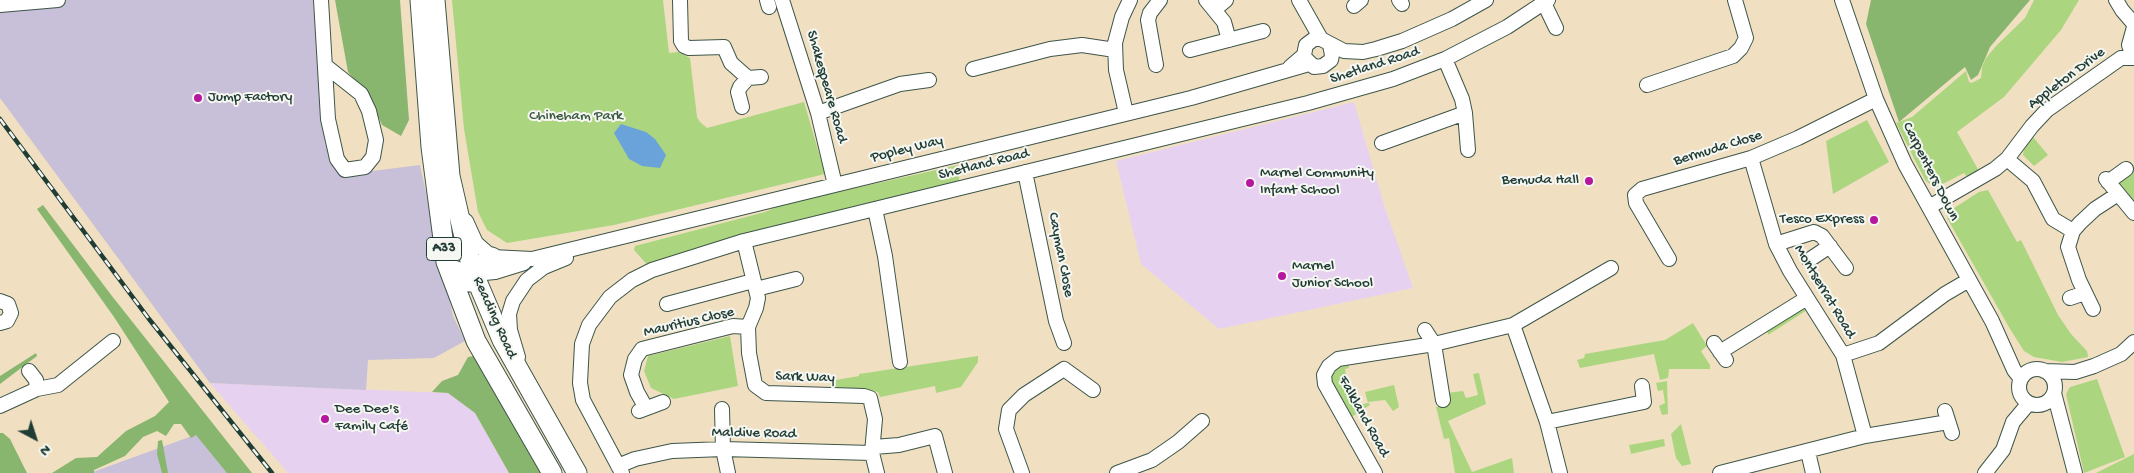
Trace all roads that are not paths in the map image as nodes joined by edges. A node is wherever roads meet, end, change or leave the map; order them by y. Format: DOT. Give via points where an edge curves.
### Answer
graph roads {
  1 [pos="58,0"];
  2 [pos="320,0"];
  3 [pos="420,0"];
  4 [pos="435,0"];
  5 [pos="680,0"];
  6 [pos="782,0"];
  7 [pos="1130,0"];
  8 [pos="1160,0"];
  9 [pos="1226,0"];
  10 [pos="1298,0"];
  11 [pos="1486,0"];
  12 [pos="1735,0"];
  13 [pos="1842,0"];
  14 [pos="2116,0"];
  15 [pos="1546,1"];
  16 [pos="0,5"];
  17 [pos="1210,5"];
  18 [pos="1308,16"];
  19 [pos="2134,24"];
  20 [pos="1556,28"];
  21 [pos="2134,28"];
  22 [pos="1263,31"];
  23 [pos="1229,40"];
  24 [pos="1326,42"];
  25 [pos="1115,50"];
  26 [pos="1190,50"];
  27 [pos="1344,51"];
  28 [pos="1306,55"];
  29 [pos="2134,58"];
  30 [pos="1445,59"];
  31 [pos="1331,60"];
  32 [pos="1156,65"];
  33 [pos="327,67"];
  34 [pos="973,69"];
  35 [pos="929,80"];
  36 [pos="346,82"];
  37 [pos="1647,85"];
  38 [pos="328,91"];
  39 [pos="1876,99"];
  40 [pos="742,107"];
  41 [pos="1465,112"];
  42 [pos="818,113"];
  43 [pos="1126,113"];
  44 [pos="1382,143"];
  45 [pos="1468,150"];
  46 [pos="1751,158"];
  47 [pos="2007,159"];
  48 [pos="2126,169"];
  49 [pos="1025,172"];
  50 [pos="450,176"];
  51 [pos="835,184"];
  52 [pos="2118,194"];
  53 [pos="1929,207"];
  54 [pos="874,209"];
  55 [pos="2134,213"];
  56 [pos="2073,231"];
  57 [pos="744,241"];
  58 [pos="603,242"];
  59 [pos="1776,244"];
  60 [pos="1830,246"];
  61 [pos="492,257"];
  62 [pos="532,259"];
  63 [pos="1669,259"];
  64 [pos="1809,260"];
  65 [pos="446,262"];
  66 [pos="1610,268"];
  67 [pos="1846,268"];
  68 [pos="474,274"];
  69 [pos="796,279"];
  70 [pos="1969,280"];
  71 [pos="754,285"];
  72 [pos="2085,293"];
  73 [pos="1807,298"];
  74 [pos="2070,298"];
  75 [pos="0,302"];
  76 [pos="667,304"];
  77 [pos="2093,308"];
  78 [pos="750,321"];
  79 [pos="0,323"];
  80 [pos="1512,325"];
  81 [pos="1425,330"];
  82 [pos="113,341"];
  83 [pos="2134,342"];
  84 [pos="1434,344"];
  85 [pos="1065,347"];
  86 [pos="1720,352"];
  87 [pos="1843,355"];
  88 [pos="901,363"];
  89 [pos="29,370"];
  90 [pos="2067,372"];
  91 [pos="2032,373"];
  92 [pos="1642,386"];
  93 [pos="2054,388"];
  94 [pos="37,389"];
  95 [pos="528,389"];
  96 [pos="1093,390"];
  97 [pos="1443,400"];
  98 [pos="2030,400"];
  99 [pos="663,402"];
  100 [pos="0,406"];
  101 [pos="722,409"];
  102 [pos="2059,416"];
  103 [pos="1202,422"];
  104 [pos="1547,422"];
  105 [pos="1948,422"];
  106 [pos="1865,436"];
  107 [pos="724,449"];
  108 [pos="872,450"];
  109 [pos="1808,452"];
  110 [pos="542,457"];
  111 [pos="620,470"];
  112 [pos="552,473"];
  113 [pos="577,473"];
  114 [pos="728,473"];
  115 [pos="877,473"];
  116 [pos="946,473"];
  117 [pos="1022,473"];
  118 [pos="1117,473"];
  119 [pos="1375,473"];
  120 [pos="1560,473"];
  121 [pos="1720,473"];
  122 [pos="1813,473"];
  123 [pos="1986,473"];
  124 [pos="2075,473"];
  1 -- 16 [label="street"];
  2 -- 33 [label="street"];
  3 -- 65 [label="highway, Reading Road / A33" via="431,148"];
  4 -- 50 [label="highway, Reading Road / A33"];
  5 -- 40 [label="street" via="684,46 724,47 731,64 754,77 738,92"];
  6 -- 42 [label="street, Shakespeare Road"];
  7 -- 25 [label="street" via="1117,33"];
  8 -- 32 [label="street" via="1148,20"];
  9 -- 17 [label="street"];
  10 -- 18 [label="street"];
  11 -- 27 [label="street" via="1452,19 1388,46 1363,52"];
  12 -- 37 [label="street" via="1746,38 1733,56"];
  13 -- 39 [label="street, Carpenters Down"];
  14 -- 19 [label="street"];
  15 -- 20 [label="street"];
  15 -- 30 [label="street, Shetland Road" via="1507,28"];
  17 -- 23 [label="street" via="1224,22"];
  18 -- 24 [label="street"];
  18 -- 28 [label="street"];
  21 -- 29 [label="street" via="2129,45"];
  22 -- 23 [label="street"];
  23 -- 26 [label="street"];
  24 -- 27 [label="street"];
  24 -- 28 [label="street, Popley Way" via="1314,39"];
  24 -- 31 [label="street" via="1332,50"];
  25 -- 34 [label="street" via="1082,45 1066,47"];
  25 -- 43 [label="street"];
  27 -- 31 [label="street, Popley Way"];
  28 -- 31 [label="street, Popley Way" via="1319,67"];
  28 -- 43 [label="street, Popley Way" via="1271,76"];
  29 -- 47 [label="street, Appleton Drive" via="2122,58 2048,110"];
  30 -- 41 [label="street"];
  30 -- 49 [label="street, Shetland Road" via="1355,91"];
  33 -- 36 [label="street"];
  33 -- 38 [label="street"];
  35 -- 42 [label="street" via="900,84"];
  36 -- 38 [label="street"];
  36 -- 38 [label="street" via="361,94 376,140 373,157 366,167 345,170 337,159 328,119"];
  39 -- 46 [label="street, Bermuda Close"];
  39 -- 53 [label="street, Carpenters Down" via="1905,164"];
  41 -- 44 [label="street"];
  41 -- 45 [label="street"];
  42 -- 51 [label="street, Shakespeare Road"];
  43 -- 51 [label="street, Popley Way"];
  46 -- 59 [label="street, Montserrat Road"];
  46 -- 63 [label="street, Bermuda Close" via="1642,188 1635,195 1636,203"];
  47 -- 53 [label="street, Appleton Drive"];
  47 -- 56 [label="street" via="2033,181 2053,219"];
  48 -- 52 [label="street" via="2107,181"];
  49 -- 54 [label="street, Shetland Road"];
  49 -- 85 [label="street, Cayman Close" via="1056,321"];
  50 -- 61 [label="street" via="476,243"];
  50 -- 68 [label="highway, Reading Road / A33"];
  51 -- 58 [label="street, Popley Way"];
  52 -- 55 [label="street"];
  52 -- 56 [label="street" via="2095,209"];
  53 -- 70 [label="street, Carpenters Down"];
  54 -- 57 [label="street, Shetland Road"];
  54 -- 88 [label="street" via="885,256"];
  56 -- 72 [label="street" via="2068,246"];
  57 -- 71 [label="street"];
  57 -- 111 [label="street, Shetland Road" via="660,266 632,280 610,297 589,326 582,344 580,365 584,400"];
  58 -- 62 [label="street, Popley Way"];
  58 -- 95 [label="street" via="596,248 544,268 527,280 513,301 510,330"];
  59 -- 60 [label="street" via="1814,232"];
  59 -- 73 [label="street, Montserrat Road"];
  60 -- 64 [label="street"];
  60 -- 67 [label="street"];
  61 -- 62 [label="street, Popley Way"];
  61 -- 68 [label="highway, A33"];
  62 -- 68 [label="street, Popley Way" via="495,272"];
  65 -- 68 [label="street, Popley Way"];
  65 -- 110 [label="highway, Reading Road / A33" via="476,341"];
  66 -- 80 [label="street, Falkland Road"];
  68 -- 95 [label="highway, Reading Road / A33" via="502,340"];
  68 -- 110 [label="highway, A33" via="468,285 475,313 487,344 541,444"];
  69 -- 71 [label="street"];
  70 -- 87 [label="street, Montserrat Road" via="1879,343"];
  70 -- 91 [label="street, Carpenters Down" via="2014,370"];
  71 -- 76 [label="street"];
  71 -- 78 [label="street" via="758,298"];
  72 -- 74 [label="street"];
  72 -- 77 [label="street"];
  73 -- 86 [label="street"];
  73 -- 87 [label="street, Montserrat Road"];
  75 -- 79 [label="street" via="8,304 11,313 7,321"];
  78 -- 99 [label="street, Mauritius Close" via="642,349 635,359 631,375 642,409"];
  78 -- 108 [label="street, Sark Way" via="748,353 755,385 766,393 870,398 875,419"];
  80 -- 84 [label="street, Falkland Road"];
  80 -- 104 [label="street"];
  81 -- 84 [label="street"];
  82 -- 94 [label="street" via="58,385"];
  83 -- 90 [label="street" via="2109,360"];
  84 -- 97 [label="street"];
  84 -- 119 [label="street, Falkland Road" via="1338,359 1324,372 1327,390"];
  87 -- 106 [label="street, Montserrat Road"];
  89 -- 94 [label="street" via="36,380"];
  90 -- 91 [label="street"];
  90 -- 93 [label="street"];
  91 -- 93 [label="street" via="2049,374"];
  91 -- 98 [label="street"];
  92 -- 104 [label="street" via="1644,402"];
  93 -- 98 [label="street" via="2050,398"];
  93 -- 102 [label="street"];
  94 -- 100 [label="street"];
  95 -- 113 [label="highway, Reading Road / A33"];
  96 -- 117 [label="street" via="1064,369 1024,395 1009,410 1006,430"];
  98 -- 102 [label="street"];
  98 -- 123 [label="street" via="2016,419 2003,450"];
  101 -- 107 [label="street"];
  102 -- 124 [label="street"];
  103 -- 118 [label="street" via="1152,460"];
  104 -- 120 [label="street"];
  105 -- 106 [label="street"];
  106 -- 109 [label="street"];
  107 -- 108 [label="street, Maldive Road"];
  107 -- 111 [label="street, Maldive Road" via="672,451 640,458"];
  107 -- 114 [label="street"];
  108 -- 115 [label="street"];
  108 -- 116 [label="street, Maldive Road" via="935,436"];
  109 -- 121 [label="street"];
  109 -- 122 [label="street"];
  110 -- 112 [label="highway, Reading Road / A33"];
}
